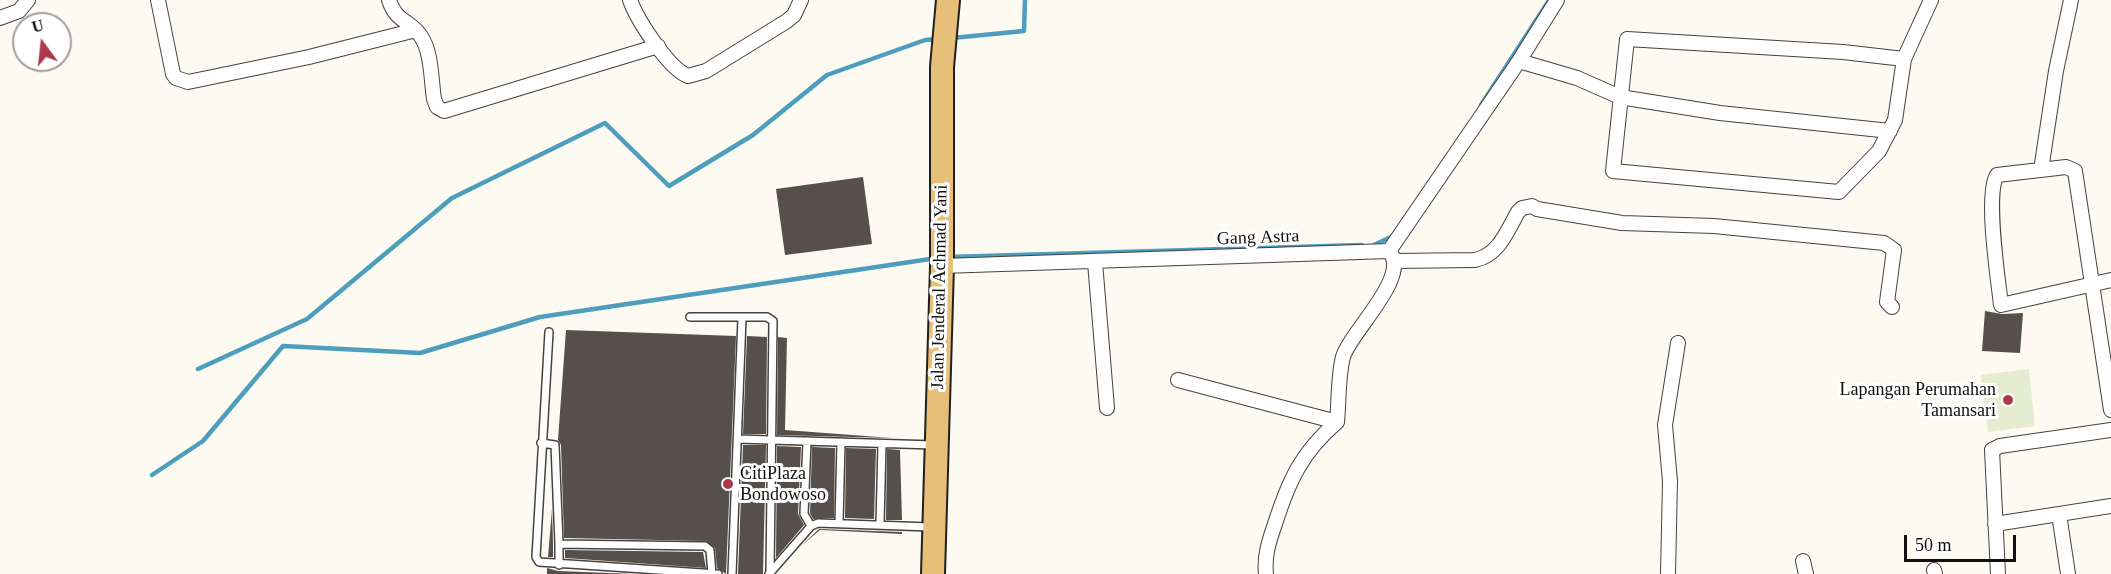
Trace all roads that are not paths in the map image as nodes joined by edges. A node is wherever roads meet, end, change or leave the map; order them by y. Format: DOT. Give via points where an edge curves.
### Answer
graph roads {
  1 [pos="28,0"];
  2 [pos="158,0"];
  3 [pos="389,0"];
  4 [pos="630,0"];
  5 [pos="801,0"];
  6 [pos="1557,0"];
  7 [pos="1931,0"];
  8 [pos="2071,0"];
  9 [pos="947,4"];
  10 [pos="0,18"];
  11 [pos="416,30"];
  12 [pos="658,46"];
  13 [pos="1904,59"];
  14 [pos="1519,61"];
  15 [pos="1620,97"];
  16 [pos="1890,131"];
  17 [pos="2041,170"];
  18 [pos="941,256"];
  19 [pos="1391,256"];
  20 [pos="1095,262"];
  21 [pos="2111,280"];
  22 [pos="2093,282"];
  23 [pos="1892,307"];
  24 [pos="690,317"];
  25 [pos="742,318"];
  26 [pos="549,332"];
  27 [pos="1678,343"];
  28 [pos="1178,380"];
  29 [pos="1107,408"];
  30 [pos="2111,410"];
  31 [pos="1337,422"];
  32 [pos="2111,430"];
  33 [pos="738,439"];
  34 [pos="770,439"];
  35 [pos="807,441"];
  36 [pos="841,442"];
  37 [pos="541,443"];
  38 [pos="882,444"];
  39 [pos="936,445"];
  40 [pos="2111,506"];
  41 [pos="2059,514"];
  42 [pos="839,523"];
  43 [pos="880,524"];
  44 [pos="1995,525"];
  45 [pos="811,526"];
  46 [pos="933,527"];
  47 [pos="559,544"];
  48 [pos="559,565"];
  49 [pos="712,573"];
  50 [pos="718,574"];
  51 [pos="732,574"];
  52 [pos="769,574"];
  53 [pos="933,574"];
  54 [pos="1266,574"];
  55 [pos="1668,574"];
  56 [pos="1998,574"];
  57 [pos="2068,574"];
  1 -- 10 [label="street" via="19,11"];
  2 -- 11 [label="street" via="173,74 188,82"];
  3 -- 11 [label="street" via="397,17"];
  4 -- 12 [label="street"];
  5 -- 12 [label="street" via="787,21 694,75 681,74"];
  6 -- 14 [label="street"];
  7 -- 13 [label="street"];
  8 -- 17 [label="street"];
  9 -- 18 [label="main road, Jalan Jenderal Achmad Yani" via="942,67"];
  11 -- 12 [label="street" via="427,52 435,104 444,111"];
  13 -- 15 [label="street" via="1628,39"];
  13 -- 16 [label="street"];
  14 -- 15 [label="street" via="1578,78"];
  14 -- 19 [label="street"];
  15 -- 16 [label="street" via="1720,113"];
  15 -- 16 [label="street" via="1613,171 1839,192 1879,151"];
  17 -- 22 [label="street" via="2067,167 2075,171"];
  17 -- 22 [label="street" via="2000,173 1993,182 2001,305"];
  18 -- 20 [label="street, Gang Astra"];
  18 -- 39 [label="main road, Jalan Jenderal Achmad Yani"];
  19 -- 20 [label="street, Gang Astra"];
  19 -- 23 [label="street, Gang Astra" via="1475,260 1487,257 1495,251 1518,212 1532,206 1622,223 1714,226 1884,243 1894,250 1887,302"];
  19 -- 31 [label="street" via="1384,294 1342,358"];
  20 -- 29 [label="street"];
  21 -- 22 [label="street"];
  22 -- 30 [label="street"];
  24 -- 25 [label="lane"];
  25 -- 33 [label="lane"];
  25 -- 34 [label="lane" via="767,317 772,321"];
  26 -- 37 [label="lane"];
  27 -- 55 [label="street" via="1665,425 1670,481"];
  28 -- 31 [label="street"];
  31 -- 54 [label="street" via="1316,442 1292,475 1266,552"];
  32 -- 44 [label="street" via="1992,450"];
  33 -- 34 [label="lane"];
  33 -- 51 [label="lane"];
  34 -- 35 [label="lane"];
  34 -- 52 [label="lane"];
  35 -- 36 [label="lane"];
  35 -- 45 [label="lane" via="804,514"];
  36 -- 38 [label="lane"];
  36 -- 42 [label="lane"];
  37 -- 47 [label="lane" via="555,445"];
  37 -- 48 [label="lane" via="536,557 543,564"];
  38 -- 39 [label="lane"];
  38 -- 43 [label="lane"];
  39 -- 46 [label="main road, Jalan Jenderal Achmad Yani"];
  40 -- 41 [label="street"];
  41 -- 44 [label="street"];
  41 -- 57 [label="street"];
  42 -- 43 [label="lane"];
  42 -- 45 [label="lane"];
  43 -- 46 [label="lane"];
  44 -- 56 [label="street"];
  45 -- 52 [label="lane"];
  46 -- 53 [label="main road, Jalan Jenderal Achmad Yani"];
  47 -- 48 [label="lane"];
  47 -- 49 [label="lane" via="705,546 710,550"];
  48 -- 49 [label="lane"];
  49 -- 50 [label="lane"];
}
